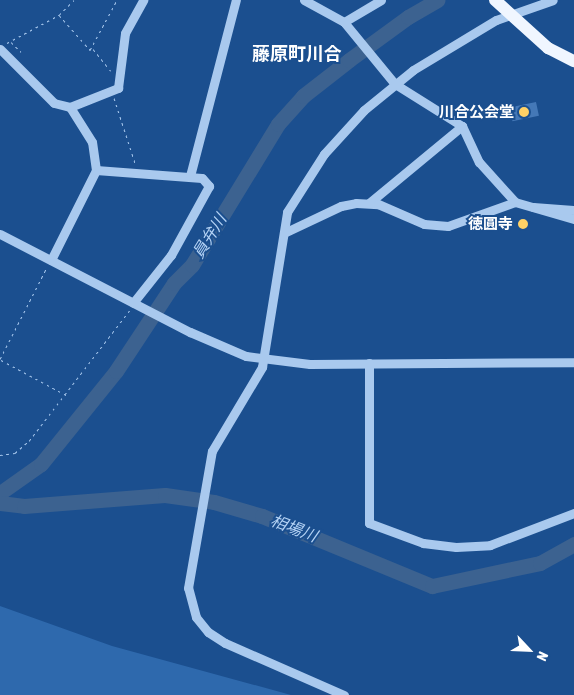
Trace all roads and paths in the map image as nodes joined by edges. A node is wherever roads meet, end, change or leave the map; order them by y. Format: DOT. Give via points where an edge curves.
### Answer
graph roads {
  1 [pos="74,0"];
  2 [pos="117,0"];
  3 [pos="142,0"];
  4 [pos="236,0"];
  5 [pos="304,0"];
  6 [pos="381,0"];
  7 [pos="495,0"];
  8 [pos="553,0"];
  9 [pos="508,12"];
  10 [pos="60,15"];
  11 [pos="346,24"];
  12 [pos="12,42"];
  13 [pos="0,44"];
  14 [pos="92,48"];
  15 [pos="0,49"];
  16 [pos="21,52"];
  17 [pos="574,61"];
  18 [pos="111,74"];
  19 [pos="394,82"];
  20 [pos="113,92"];
  21 [pos="70,107"];
  22 [pos="462,126"];
  23 [pos="96,170"];
  24 [pos="138,174"];
  25 [pos="190,176"];
  26 [pos="515,202"];
  27 [pos="369,203"];
  28 [pos="528,207"];
  29 [pos="574,210"];
  30 [pos="574,220"];
  31 [pos="286,232"];
  32 [pos="0,234"];
  33 [pos="50,260"];
  34 [pos="135,304"];
  35 [pos="0,360"];
  36 [pos="264,360"];
  37 [pos="574,362"];
  38 [pos="369,363"];
  39 [pos="66,396"];
  40 [pos="0,455"];
  41 [pos="574,513"];
  42 [pos="344,695"];
  1 -- 10 [label="path"];
  2 -- 14 [label="path"];
  3 -- 20 [label="street" via="125,33 120,83"];
  4 -- 25 [label="street"];
  5 -- 11 [label="street"];
  6 -- 11 [label="street"];
  7 -- 9 [label="main road"];
  8 -- 9 [label="street"];
  9 -- 17 [label="main road" via="548,48"];
  9 -- 19 [label="street"];
  10 -- 12 [label="path"];
  10 -- 14 [label="path"];
  11 -- 19 [label="street"];
  12 -- 13 [label="path"];
  12 -- 16 [label="path"];
  14 -- 18 [label="path" via="107,62"];
  15 -- 21 [label="street" via="54,103"];
  19 -- 22 [label="street"];
  19 -- 31 [label="street" via="324,154 292,201"];
  20 -- 21 [label="street"];
  20 -- 24 [label="path"];
  21 -- 23 [label="street" via="92,142"];
  22 -- 26 [label="street" via="479,162"];
  22 -- 27 [label="street"];
  23 -- 24 [label="street"];
  23 -- 33 [label="street"];
  24 -- 25 [label="street"];
  25 -- 34 [label="street" via="205,179 208,186 206,196 171,255"];
  26 -- 27 [label="street" via="448,226 424,224"];
  26 -- 28 [label="street"];
  27 -- 31 [label="street" via="341,206"];
  28 -- 29 [label="street" via="556,206"];
  28 -- 30 [label="street"];
  31 -- 36 [label="street"];
  32 -- 33 [label="street"];
  33 -- 34 [label="street"];
  33 -- 35 [label="path"];
  34 -- 36 [label="street" via="222,348"];
  34 -- 39 [label="path"];
  35 -- 39 [label="path"];
  36 -- 38 [label="street"];
  36 -- 42 [label="street" via="218,438 205,482 194,541 189,594 204,628 225,643"];
  37 -- 38 [label="street"];
  38 -- 41 [label="street" via="369,522 423,542 456,547 490,545"];
  39 -- 40 [label="path" via="23,447"];
}
